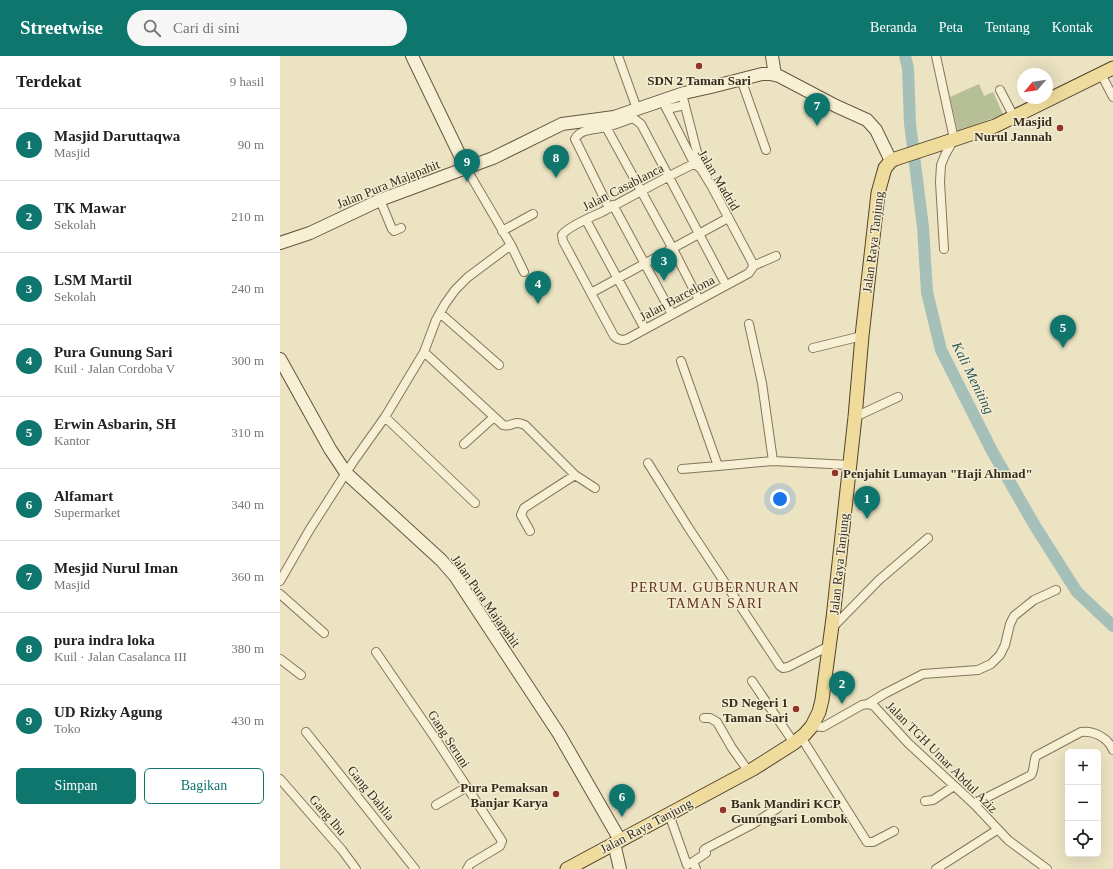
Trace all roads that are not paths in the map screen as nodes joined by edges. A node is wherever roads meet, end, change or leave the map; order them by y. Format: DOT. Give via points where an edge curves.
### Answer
graph roads {
  1 [pos="412,56"];
  2 [pos="618,56"];
  3 [pos="772,56"];
  4 [pos="936,56"];
  5 [pos="1113,68"];
  6 [pos="1101,74"];
  7 [pos="775,75"];
  8 [pos="741,78"];
  9 [pos="1000,90"];
  10 [pos="1113,97"];
  11 [pos="684,99"];
  12 [pos="664,105"];
  13 [pos="637,110"];
  14 [pos="1014,117"];
  15 [pos="606,127"];
  16 [pos="954,139"];
  17 [pos="766,150"];
  18 [pos="890,161"];
  19 [pos="698,164"];
  20 [pos="466,168"];
  21 [pos="667,174"];
  22 [pos="641,191"];
  23 [pos="380,200"];
  24 [pos="611,207"];
  25 [pos="533,214"];
  26 [pos="728,218"];
  27 [pos="586,220"];
  28 [pos="401,228"];
  29 [pos="502,231"];
  30 [pos="699,234"];
  31 [pos="280,243"];
  32 [pos="511,245"];
  33 [pos="673,249"];
  34 [pos="944,249"];
  35 [pos="776,256"];
  36 [pos="643,261"];
  37 [pos="752,269"];
  38 [pos="524,272"];
  39 [pos="618,278"];
  40 [pos="726,285"];
  41 [pos="591,293"];
  42 [pos="699,300"];
  43 [pos="440,313"];
  44 [pos="672,314"];
  45 [pos="748,324"];
  46 [pos="645,329"];
  47 [pos="862,336"];
  48 [pos="813,348"];
  49 [pos="424,352"];
  50 [pos="280,359"];
  51 [pos="681,361"];
  52 [pos="499,365"];
  53 [pos="898,397"];
  54 [pos="385,417"];
  55 [pos="494,417"];
  56 [pos="855,417"];
  57 [pos="464,444"];
  58 [pos="773,461"];
  59 [pos="648,463"];
  60 [pos="849,465"];
  61 [pos="718,466"];
  62 [pos="682,469"];
  63 [pos="346,473"];
  64 [pos="575,475"];
  65 [pos="595,488"];
  66 [pos="474,503"];
  67 [pos="530,531"];
  68 [pos="928,538"];
  69 [pos="280,581"];
  70 [pos="1056,590"];
  71 [pos="280,594"];
  72 [pos="832,628"];
  73 [pos="324,634"];
  74 [pos="828,646"];
  75 [pos="376,652"];
  76 [pos="280,659"];
  77 [pos="301,675"];
  78 [pos="752,681"];
  79 [pos="868,704"];
  80 [pos="704,718"];
  81 [pos="812,726"];
  82 [pos="306,732"];
  83 [pos="797,740"];
  84 [pos="1113,750"];
  85 [pos="749,772"];
  86 [pos="280,778"];
  87 [pos="954,786"];
  88 [pos="467,787"];
  89 [pos="925,801"];
  90 [pos="974,804"];
  91 [pos="436,805"];
  92 [pos="778,808"];
  93 [pos="669,814"];
  94 [pos="997,830"];
  95 [pos="894,831"];
  96 [pos="617,841"];
  97 [pos="691,866"];
  98 [pos="356,869"];
  99 [pos="416,869"];
  100 [pos="467,869"];
  101 [pos="567,869"];
  102 [pos="620,869"];
  103 [pos="936,869"];
  104 [pos="1047,869"];
  1 -- 20 [label="street"];
  2 -- 13 [label="street"];
  3 -- 7 [label="street"];
  4 -- 16 [label="street"];
  5 -- 6 [label="main road"];
  6 -- 10 [label="street"];
  6 -- 14 [label="main road"];
  7 -- 8 [label="street, Jalan Pura Majapahit" via="762,74"];
  7 -- 18 [label="street, Jalan Pura Majapahit" via="867,120 876,130"];
  8 -- 11 [label="street, Jalan Pura Majapahit"];
  8 -- 17 [label="street"];
  9 -- 14 [label="street"];
  11 -- 12 [label="street, Jalan Pura Majapahit"];
  11 -- 19 [label="street"];
  12 -- 13 [label="street, Jalan Pura Majapahit"];
  12 -- 19 [label="street, Jalan Madrid"];
  13 -- 20 [label="street, Jalan Pura Majapahit" via="602,119 562,124 493,158"];
  14 -- 16 [label="main road"];
  15 -- 21 [label="street" via="633,118 637,120"];
  15 -- 22 [label="street"];
  15 -- 24 [label="street" via="582,132 575,137 575,142"];
  16 -- 18 [label="main road"];
  16 -- 34 [label="street" via="941,165"];
  18 -- 47 [label="main road, Jalan Raya Tanjung" via="883,172 878,193"];
  19 -- 21 [label="street, Jalan Casablanca"];
  19 -- 26 [label="street, Jalan Madrid"];
  20 -- 23 [label="street, Jalan Pura Majapahit"];
  20 -- 29 [label="street"];
  21 -- 22 [label="street, Jalan Casablanca"];
  21 -- 30 [label="street"];
  22 -- 24 [label="street, Jalan Casablanca"];
  22 -- 33 [label="street"];
  23 -- 28 [label="street" via="392,229 394,231"];
  23 -- 31 [label="street, Jalan Pura Majapahit" via="310,233"];
  24 -- 27 [label="street, Jalan Casablanca"];
  24 -- 36 [label="street"];
  25 -- 29 [label="street"];
  26 -- 30 [label="street"];
  26 -- 37 [label="street, Jalan Madrid" via="753,263"];
  27 -- 39 [label="street"];
  27 -- 41 [label="street, Jalan Casablanca" via="564,232 562,239"];
  29 -- 32 [label="street"];
  30 -- 33 [label="street"];
  30 -- 40 [label="street"];
  32 -- 38 [label="street"];
  32 -- 43 [label="street" via="468,276"];
  33 -- 36 [label="street"];
  33 -- 42 [label="street"];
  35 -- 37 [label="street, Jalan Barcelona"];
  36 -- 39 [label="street"];
  36 -- 44 [label="street"];
  37 -- 40 [label="street, Jalan Barcelona"];
  39 -- 41 [label="street"];
  39 -- 46 [label="street"];
  40 -- 42 [label="street, Jalan Barcelona"];
  41 -- 46 [label="street, Jalan Barcelona" via="618,339 624,340"];
  42 -- 44 [label="street, Jalan Barcelona"];
  43 -- 49 [label="street"];
  43 -- 52 [label="street"];
  44 -- 46 [label="street, Jalan Barcelona"];
  45 -- 58 [label="street" via="762,383"];
  47 -- 48 [label="street"];
  47 -- 56 [label="main road, Jalan Raya Tanjung"];
  49 -- 54 [label="street"];
  49 -- 55 [label="street"];
  50 -- 63 [label="street, Jalan Pura Majapahit"];
  51 -- 61 [label="street"];
  53 -- 56 [label="street"];
  54 -- 63 [label="street"];
  54 -- 66 [label="street"];
  55 -- 57 [label="street"];
  55 -- 64 [label="street" via="505,426 515,423 525,425"];
  56 -- 60 [label="main road, Jalan Raya Tanjung"];
  58 -- 60 [label="street"];
  58 -- 61 [label="street"];
  59 -- 74 [label="street" via="780,666 788,667"];
  60 -- 72 [label="main road, Jalan Raya Tanjung"];
  61 -- 62 [label="street"];
  63 -- 69 [label="street"];
  63 -- 96 [label="street, Jalan Pura Majapahit" via="441,560 455,576 559,734"];
  64 -- 65 [label="street"];
  64 -- 67 [label="street" via="524,508 521,515"];
  68 -- 72 [label="street" via="879,580"];
  70 -- 79 [label="street" via="1034,600 1014,616 1000,656 991,664 978,670 923,674"];
  71 -- 73 [label="street"];
  72 -- 74 [label="main road, Jalan Raya Tanjung"];
  74 -- 81 [label="main road, Jalan Raya Tanjung" via="822,700"];
  75 -- 88 [label="street, Gang Seruni"];
  76 -- 77 [label="street"];
  78 -- 83 [label="street"];
  79 -- 81 [label="street, Jalan TGH Umar Abdul Aziz" via="823,728"];
  79 -- 87 [label="street, Jalan TGH Umar Abdul Aziz" via="876,708 908,743"];
  80 -- 85 [label="street" via="717,722"];
  81 -- 83 [label="main road, Jalan Raya Tanjung"];
  82 -- 99 [label="street, Gang Dahlia"];
  83 -- 85 [label="main road, Jalan Raya Tanjung"];
  83 -- 95 [label="street" via="867,842"];
  84 -- 90 [label="street" via="1107,741 1095,733 1081,732 1036,756 1032,775"];
  85 -- 93 [label="main road, Jalan Raya Tanjung"];
  86 -- 98 [label="street, Gang Ibu"];
  87 -- 89 [label="street" via="933,800"];
  87 -- 90 [label="street, Jalan TGH Umar Abdul Aziz"];
  88 -- 91 [label="street"];
  88 -- 100 [label="street, Gang Seruni" via="502,842"];
  90 -- 94 [label="street, Jalan TGH Umar Abdul Aziz"];
  92 -- 97 [label="street" via="753,824 705,848 706,854"];
  93 -- 96 [label="main road, Jalan Raya Tanjung"];
  93 -- 97 [label="street"];
  94 -- 103 [label="street"];
  94 -- 104 [label="street, Jalan TGH Umar Abdul Aziz"];
  96 -- 101 [label="main road, Jalan Raya Tanjung"];
  96 -- 102 [label="street, Jalan Pura Majapahit"];
}
